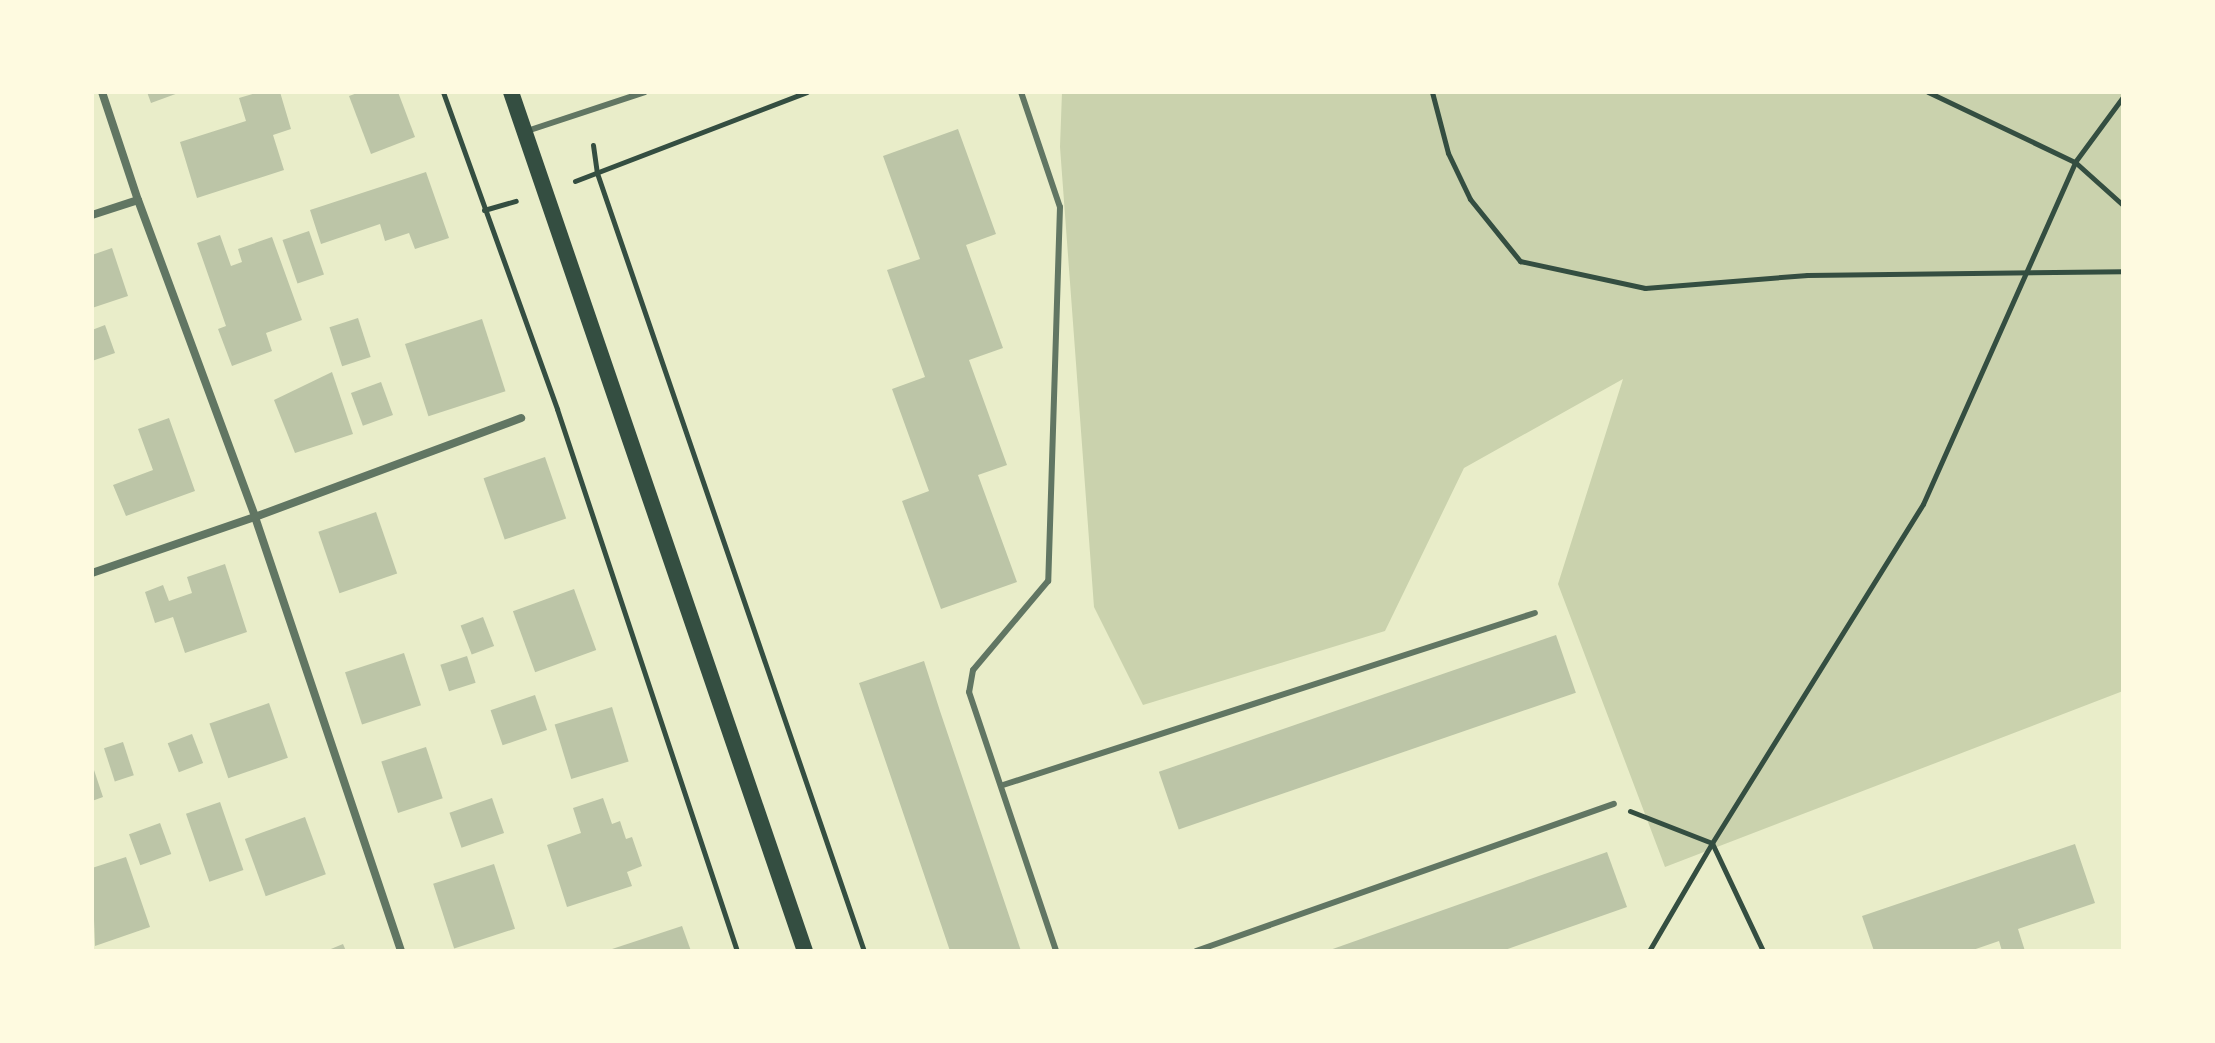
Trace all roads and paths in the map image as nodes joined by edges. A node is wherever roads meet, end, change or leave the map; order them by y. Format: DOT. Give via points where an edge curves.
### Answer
graph roads {
  1 [pos="102,92"];
  2 [pos="443,92"];
  3 [pos="511,92"];
  4 [pos="645,92"];
  5 [pos="807,92"];
  6 [pos="1021,92"];
  7 [pos="1432,92"];
  8 [pos="1928,92"];
  9 [pos="2123,97"];
  10 [pos="524,132"];
  11 [pos="593,145"];
  12 [pos="2075,162"];
  13 [pos="597,173"];
  14 [pos="575,181"];
  15 [pos="138,200"];
  16 [pos="516,201"];
  17 [pos="2123,205"];
  18 [pos="484,210"];
  19 [pos="92,215"];
  20 [pos="2123,271"];
  21 [pos="2024,272"];
  22 [pos="521,418"];
  23 [pos="255,517"];
  24 [pos="92,573"];
  25 [pos="1535,613"];
  26 [pos="1003,785"];
  27 [pos="1614,804"];
  28 [pos="1712,843"];
  29 [pos="401,951"];
  30 [pos="737,951"];
  31 [pos="805,951"];
  32 [pos="864,951"];
  33 [pos="1056,951"];
  34 [pos="1196,951"];
  35 [pos="1649,951"];
  36 [pos="1763,951"];
  1 -- 15 [label="street"];
  2 -- 18 [label="path"];
  3 -- 10 [label="main road"];
  4 -- 10 [label="lane"];
  5 -- 13 [label="path"];
  6 -- 26 [label="lane" via="1060,207 1060,222 1048,581 973,670 969,692"];
  7 -- 21 [label="path" via="1448,153 1470,199 1520,261 1645,288 1807,275"];
  8 -- 12 [label="path"];
  9 -- 12 [label="path"];
  10 -- 31 [label="main road"];
  11 -- 13 [label="path"];
  12 -- 17 [label="path"];
  12 -- 21 [label="path"];
  13 -- 14 [label="path"];
  13 -- 32 [label="path"];
  15 -- 19 [label="street"];
  15 -- 23 [label="street"];
  16 -- 18 [label="path"];
  18 -- 30 [label="path" via="557,409"];
  20 -- 21 [label="path"];
  21 -- 28 [label="path" via="1923,504"];
  22 -- 23 [label="street"];
  23 -- 24 [label="street"];
  23 -- 29 [label="street"];
  25 -- 26 [label="lane"];
  26 -- 33 [label="lane"];
  27 -- 28 [label="path"];
  27 -- 34 [label="lane"];
  28 -- 35 [label="path"];
  28 -- 36 [label="path"];
}
